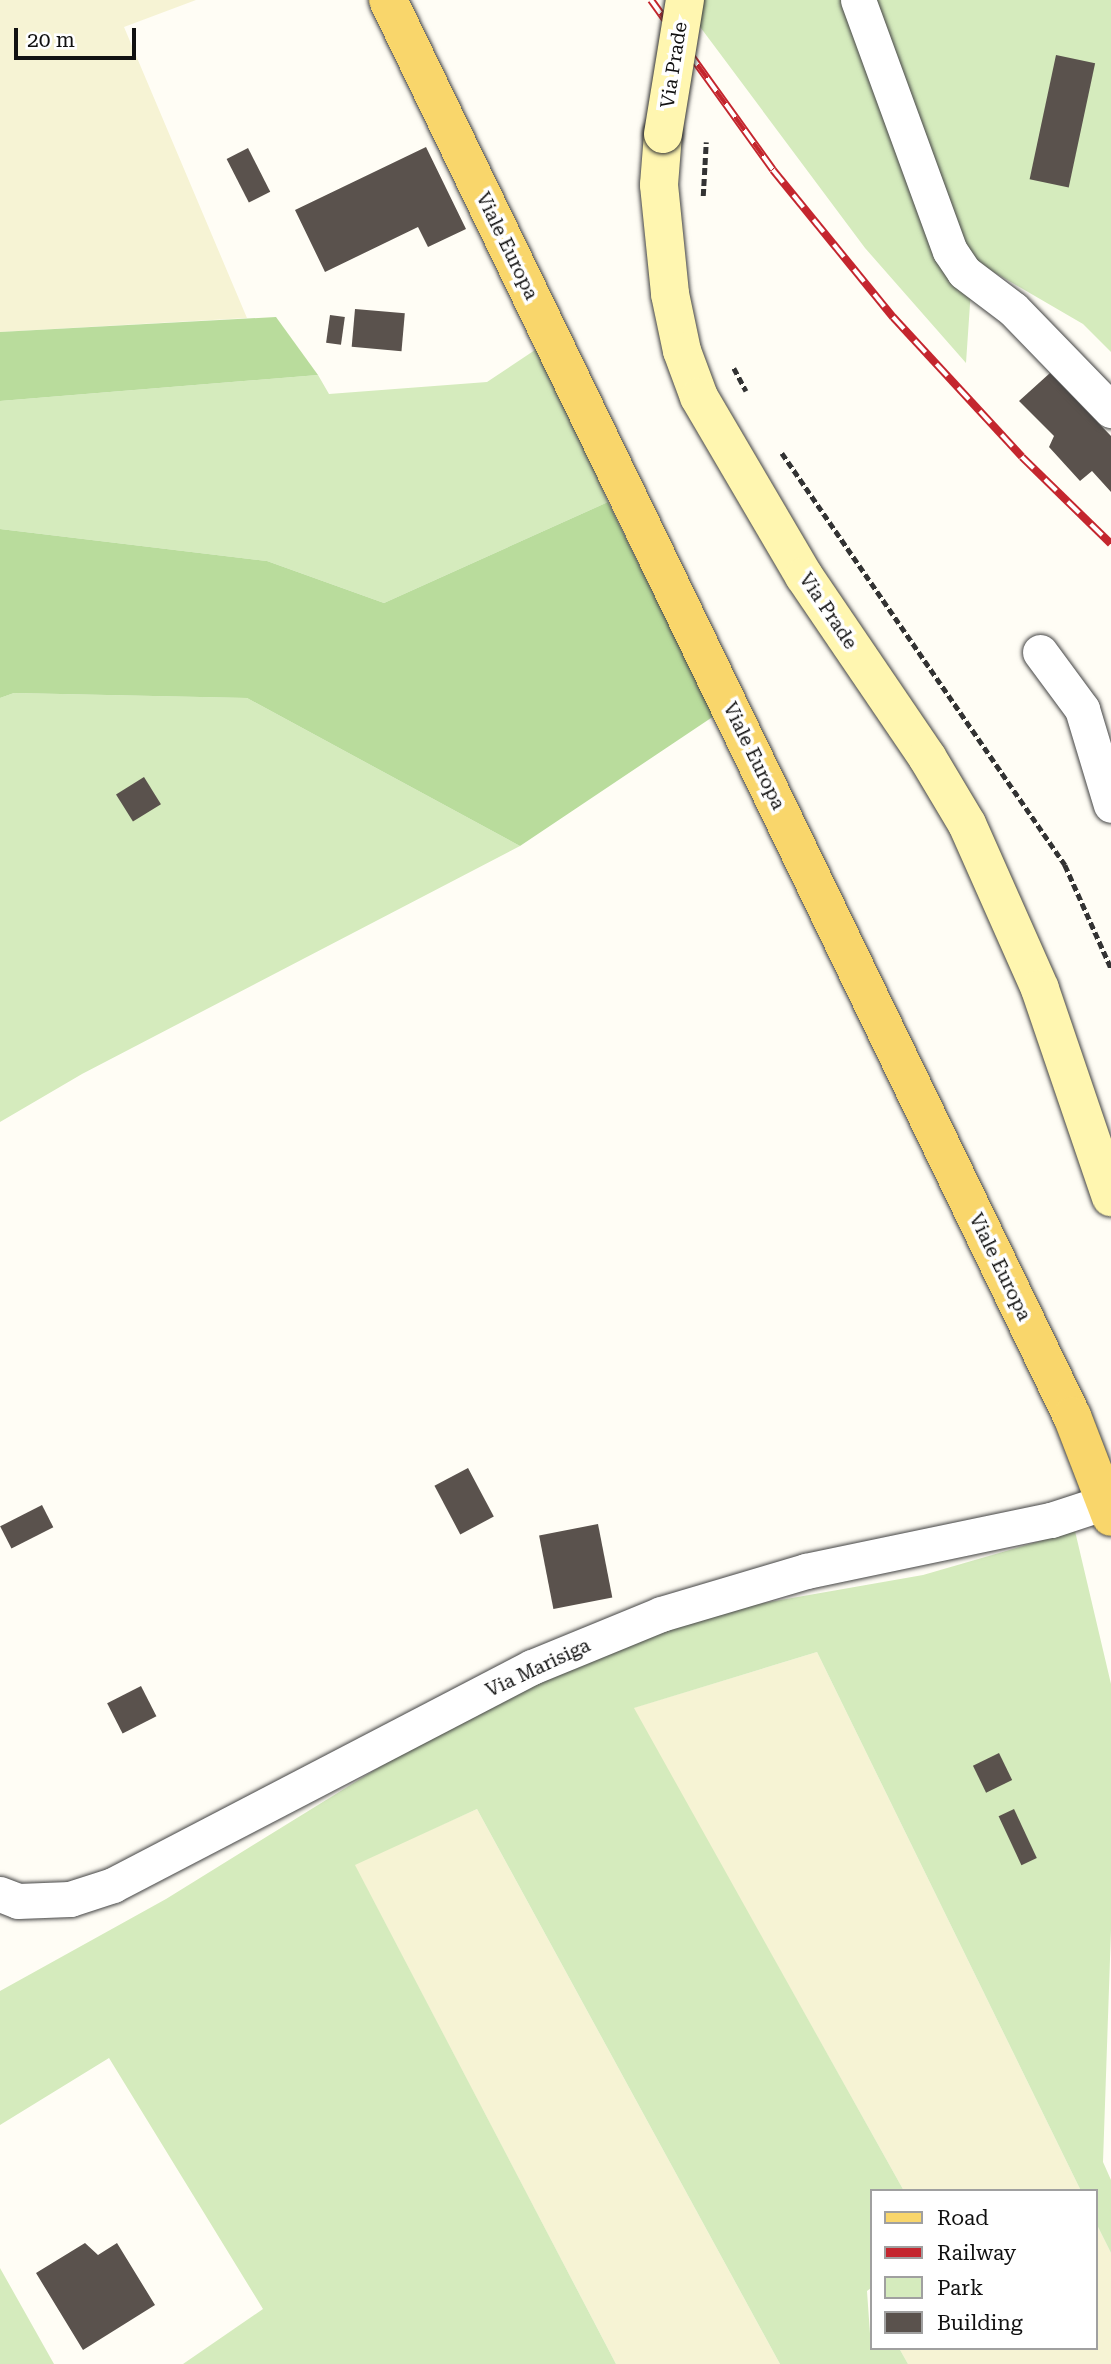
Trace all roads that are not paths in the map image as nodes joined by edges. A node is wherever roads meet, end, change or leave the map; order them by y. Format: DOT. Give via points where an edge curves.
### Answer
graph roads {
  1 [pos="388,0"];
  2 [pos="685,0"];
  3 [pos="858,0"];
  4 [pos="1111,410"];
  5 [pos="1040,652"];
  6 [pos="1111,805"];
  7 [pos="1111,1196"];
  8 [pos="1108,1510"];
  9 [pos="0,1894"];
  1 -- 8 [label="main road, Viale Europa" via="1072,1416"];
  2 -- 7 [label="main road, Via Prade, bridge" via="659,184 670,294 682,351 699,397 804,576 928,757 967,824 1040,989"];
  3 -- 4 [label="street" via="950,251 964,272 1013,309"];
  5 -- 6 [label="street" via="1082,709"];
  8 -- 9 [label="street, Via Marisiga" via="806,1571 661,1614 532,1667 113,1885 70,1899 18,1901"];
}
